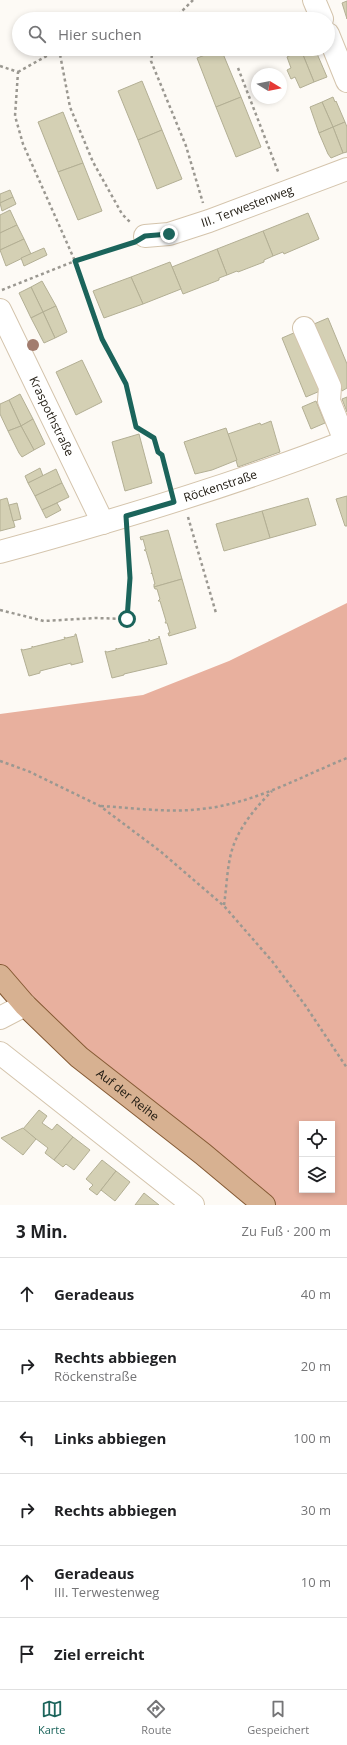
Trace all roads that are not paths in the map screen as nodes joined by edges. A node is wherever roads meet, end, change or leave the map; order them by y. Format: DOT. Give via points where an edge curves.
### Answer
graph roads {
  1 [pos="314,0"];
  2 [pos="319,12"];
  3 [pos="335,51"];
  4 [pos="347,81"];
  5 [pos="347,169"];
  6 [pos="145,236"];
  7 [pos="0,310"];
  8 [pos="304,328"];
  9 [pos="346,441"];
  10 [pos="103,523"];
  11 [pos="0,552"];
  12 [pos="0,976"];
  13 [pos="25,1005"];
  14 [pos="0,1018"];
  15 [pos="0,1053"];
  16 [pos="193,1205"];
  17 [pos="264,1205"];
  1 -- 2 [label="street"];
  3 -- 4 [label="street"];
  5 -- 6 [label="street, III. Terwestenweg" via="169,234"];
  7 -- 10 [label="street, Kraspothstraße"];
  8 -- 9 [label="street" via="330,387 329,401"];
  9 -- 10 [label="street, Röckenstraße" via="267,471"];
  10 -- 11 [label="street, Röckenstraße"];
  12 -- 13 [label="main road, Auf der Reihe"];
  13 -- 14 [label="street"];
  13 -- 17 [label="main road, Auf der Reihe" via="79,1056"];
  15 -- 16 [label="street"];
}
